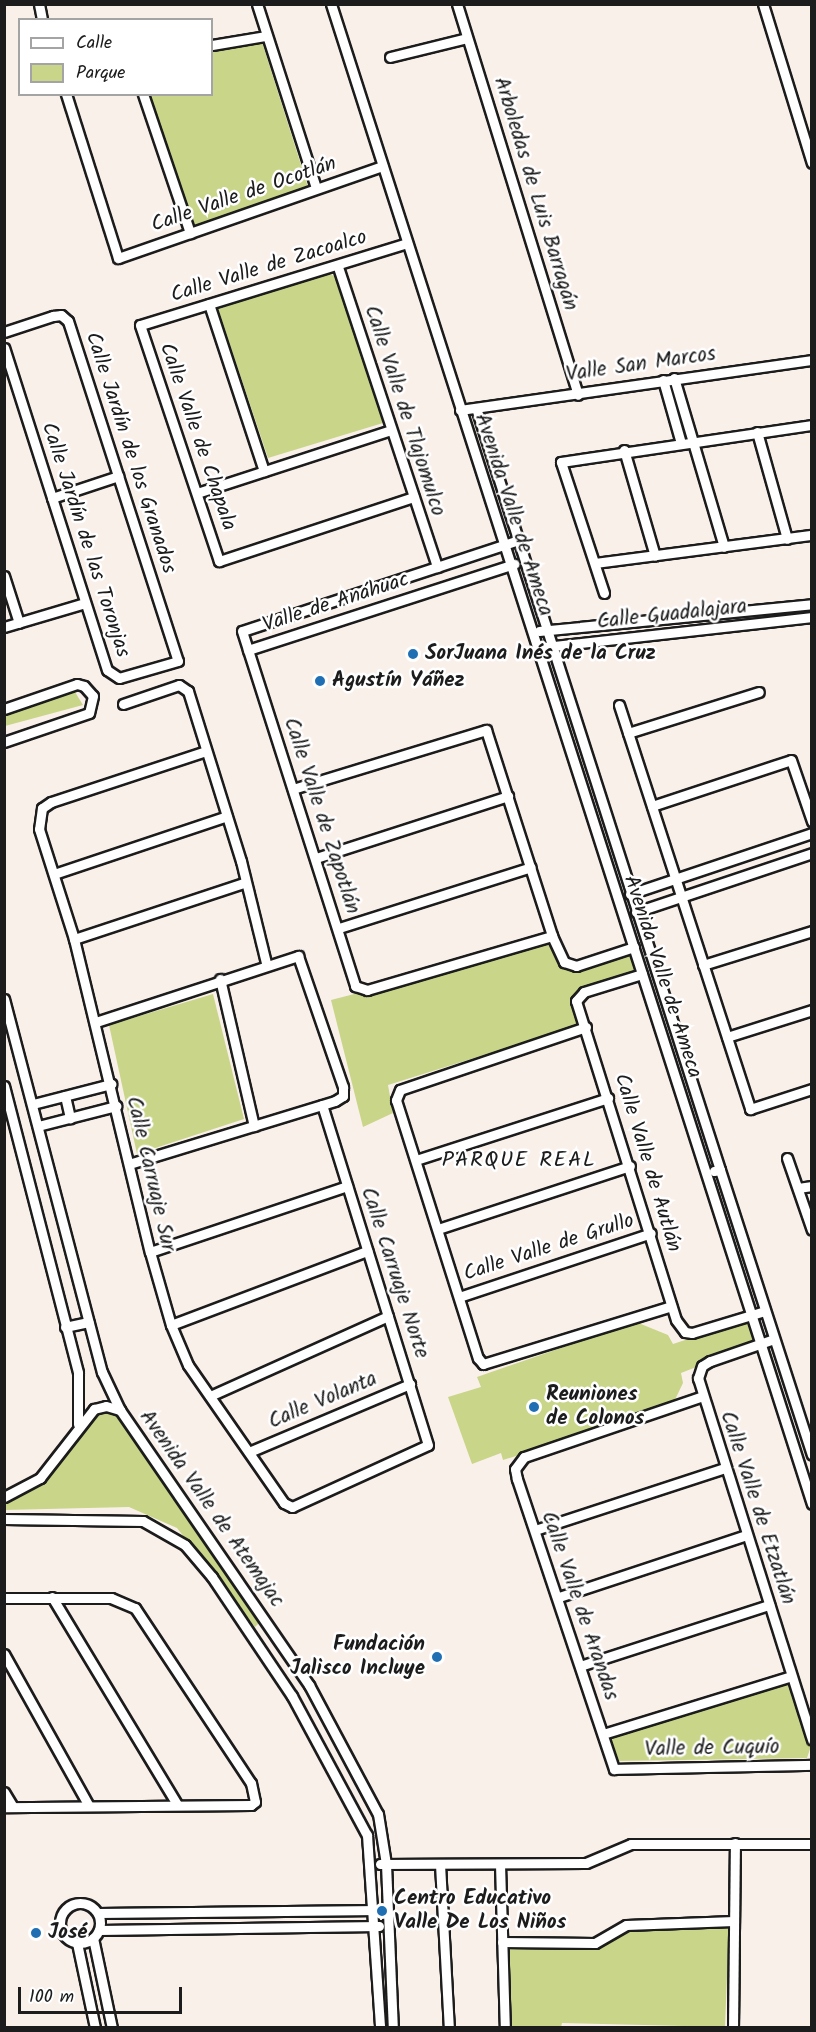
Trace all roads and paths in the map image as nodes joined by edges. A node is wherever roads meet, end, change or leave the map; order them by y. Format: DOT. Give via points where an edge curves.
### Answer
graph roads {
  1 [pos="257,4"];
  2 [pos="331,4"];
  3 [pos="457,4"];
  4 [pos="763,4"];
  5 [pos="266,36"];
  6 [pos="467,38"];
  7 [pos="213,45"];
  8 [pos="390,57"];
  9 [pos="67,96"];
  10 [pos="144,96"];
  11 [pos="807,136"];
  12 [pos="812,163"];
  13 [pos="382,166"];
  14 [pos="316,188"];
  15 [pos="190,233"];
  16 [pos="407,243"];
  17 [pos="338,267"];
  18 [pos="209,304"];
  19 [pos="140,325"];
  20 [pos="4,332"];
  21 [pos="4,348"];
  22 [pos="812,360"];
  23 [pos="674,378"];
  24 [pos="663,380"];
  25 [pos="578,394"];
  26 [pos="476,408"];
  27 [pos="460,410"];
  28 [pos="812,425"];
  29 [pos="391,430"];
  30 [pos="757,432"];
  31 [pos="693,441"];
  32 [pos="681,443"];
  33 [pos="624,450"];
  34 [pos="264,471"];
  35 [pos="118,476"];
  36 [pos="197,493"];
  37 [pos="414,497"];
  38 [pos="52,498"];
  39 [pos="812,536"];
  40 [pos="787,539"];
  41 [pos="516,541"];
  42 [pos="504,545"];
  43 [pos="724,547"];
  44 [pos="655,556"];
  45 [pos="523,561"];
  46 [pos="595,563"];
  47 [pos="510,565"];
  48 [pos="437,567"];
  49 [pos="4,576"];
  50 [pos="604,593"];
  51 [pos="86,603"];
  52 [pos="812,604"];
  53 [pos="812,617"];
  54 [pos="652,620"];
  55 [pos="19,623"];
  56 [pos="4,627"];
  57 [pos="545,630"];
  58 [pos="531,632"];
  59 [pos="654,635"];
  60 [pos="550,646"];
  61 [pos="536,648"];
  62 [pos="248,650"];
  63 [pos="178,661"];
  64 [pos="759,692"];
  65 [pos="123,704"];
  66 [pos="619,705"];
  67 [pos="4,709"];
  68 [pos="628,733"];
  69 [pos="4,742"];
  70 [pos="206,752"];
  71 [pos="293,789"];
  72 [pos="508,796"];
  73 [pos="652,806"];
  74 [pos="227,816"];
  75 [pos="812,821"];
  76 [pos="812,833"];
  77 [pos="812,853"];
  78 [pos="316,858"];
  79 [pos="531,867"];
  80 [pos="54,874"];
  81 [pos="675,879"];
  82 [pos="243,883"];
  83 [pos="630,894"];
  84 [pos="681,897"];
  85 [pos="636,912"];
  86 [pos="339,928"];
  87 [pos="812,931"];
  88 [pos="552,936"];
  89 [pos="74,939"];
  90 [pos="634,947"];
  91 [pos="266,963"];
  92 [pos="703,965"];
  93 [pos="642,974"];
  94 [pos="220,979"];
  95 [pos="4,999"];
  96 [pos="812,1010"];
  97 [pos="96,1022"];
  98 [pos="586,1027"];
  99 [pos="727,1037"];
  100 [pos="111,1084"];
  101 [pos="4,1086"];
  102 [pos="812,1089"];
  103 [pos="64,1096"];
  104 [pos="608,1098"];
  105 [pos="33,1104"];
  106 [pos="322,1105"];
  107 [pos="116,1106"];
  108 [pos="70,1118"];
  109 [pos="38,1126"];
  110 [pos="254,1126"];
  111 [pos="787,1158"];
  112 [pos="416,1160"];
  113 [pos="129,1164"];
  114 [pos="630,1166"];
  115 [pos="720,1170"];
  116 [pos="706,1173"];
  117 [pos="347,1186"];
  118 [pos="812,1186"];
  119 [pos="798,1188"];
  120 [pos="438,1229"];
  121 [pos="812,1230"];
  122 [pos="651,1233"];
  123 [pos="368,1251"];
  124 [pos="150,1252"];
  125 [pos="459,1297"];
  126 [pos="671,1306"];
  127 [pos="765,1311"];
  128 [pos="751,1315"];
  129 [pos="388,1316"];
  130 [pos="88,1322"];
  131 [pos="171,1324"];
  132 [pos="65,1327"];
  133 [pos="774,1339"];
  134 [pos="760,1344"];
  135 [pos="410,1384"];
  136 [pos="210,1396"];
  137 [pos="703,1396"];
  138 [pos="120,1410"];
  139 [pos="78,1425"];
  140 [pos="249,1452"];
  141 [pos="812,1455"];
  142 [pos="725,1468"];
  143 [pos="807,1475"];
  144 [pos="4,1497"];
  145 [pos="811,1497"];
  146 [pos="302,1505"];
  147 [pos="4,1519"];
  148 [pos="536,1530"];
  149 [pos="747,1534"];
  150 [pos="52,1597"];
  151 [pos="559,1597"];
  152 [pos="4,1598"];
  153 [pos="769,1605"];
  154 [pos="273,1630"];
  155 [pos="255,1641"];
  156 [pos="4,1654"];
  157 [pos="580,1666"];
  158 [pos="792,1676"];
  159 [pos="603,1734"];
  160 [pos="812,1739"];
  161 [pos="812,1765"];
  162 [pos="614,1769"];
  163 [pos="364,1787"];
  164 [pos="4,1792"];
  165 [pos="347,1796"];
  166 [pos="177,1804"];
  167 [pos="89,1806"];
  168 [pos="9,1807"];
  169 [pos="735,1843"];
  170 [pos="812,1844"];
  171 [pos="372,1864"];
  172 [pos="386,1864"];
  173 [pos="440,1864"];
  174 [pos="500,1864"];
  175 [pos="388,1909"];
  176 [pos="374,1910"];
  177 [pos="98,1913"];
  178 [pos="734,1921"];
  179 [pos="375,1926"];
  180 [pos="388,1926"];
  181 [pos="99,1930"];
  182 [pos="93,1938"];
  183 [pos="502,1942"];
  184 [pos="77,1943"];
  185 [pos="95,2028"];
  186 [pos="112,2028"];
  187 [pos="380,2028"];
  188 [pos="393,2028"];
  189 [pos="449,2028"];
  190 [pos="505,2028"];
  191 [pos="733,2028"];
  1 -- 5 [label="street"];
  2 -- 13 [label="street, Avenida Valle de Ameca"];
  3 -- 6 [label="street, Arboledas de Luis Barragán"];
  4 -- 11 [label="street"];
  5 -- 7 [label="street"];
  5 -- 14 [label="street"];
  6 -- 8 [label="street"];
  6 -- 25 [label="street, Arboledas de Luis Barragán"];
  9 -- 15 [label="street, Calle Valle de Ocotlán" via="118,258"];
  10 -- 15 [label="street"];
  11 -- 12 [label="street"];
  13 -- 14 [label="street, Calle Valle de Ocotlán"];
  13 -- 16 [label="street, Avenida Valle de Ameca"];
  14 -- 15 [label="street, Calle Valle de Ocotlán"];
  16 -- 17 [label="street, Calle Valle de Zacoalco"];
  16 -- 27 [label="street, Avenida Valle de Ameca"];
  17 -- 18 [label="street, Calle Valle de Zacoalco" via="326,265"];
  17 -- 29 [label="street, Calle Valle de Tlajomulco"];
  18 -- 19 [label="street, Calle Valle de Zacoalco"];
  18 -- 34 [label="street"];
  19 -- 36 [label="street, Calle Valle de Chapala"];
  20 -- 35 [label="street, Calle Jardín de los Granados" via="53,316 61,315 68,321"];
  21 -- 38 [label="street, Calle Jardín de las Toronjas"];
  22 -- 23 [label="street, Valle San Marcos"];
  23 -- 24 [label="street, Valle San Marcos"];
  23 -- 31 [label="street"];
  24 -- 25 [label="street, Valle San Marcos"];
  24 -- 32 [label="street"];
  25 -- 26 [label="street, Valle San Marcos"];
  26 -- 27 [label="street, Valle San Marcos"];
  26 -- 41 [label="street"];
  27 -- 42 [label="street, Avenida Valle de Ameca"];
  28 -- 30 [label="street"];
  29 -- 34 [label="street"];
  29 -- 37 [label="street, Calle Valle de Tlajomulco"];
  30 -- 31 [label="street"];
  30 -- 40 [label="street"];
  31 -- 32 [label="street"];
  31 -- 43 [label="street"];
  32 -- 33 [label="street"];
  33 -- 44 [label="street"];
  33 -- 46 [label="street" via="561,462"];
  34 -- 36 [label="street"];
  35 -- 38 [label="street"];
  35 -- 63 [label="street, Calle Jardín de los Granados"];
  36 -- 37 [label="street, Calle Valle de Chapala" via="219,561"];
  37 -- 48 [label="street, Calle Valle de Tlajomulco"];
  38 -- 51 [label="street, Calle Jardín de las Toronjas"];
  39 -- 40 [label="street"];
  40 -- 43 [label="street"];
  41 -- 42 [label="street, Valle de Anáhuac"];
  41 -- 45 [label="street"];
  42 -- 47 [label="street, Avenida Valle de Ameca"];
  42 -- 48 [label="street, Valle de Anáhuac"];
  43 -- 44 [label="street"];
  44 -- 46 [label="street"];
  45 -- 47 [label="street, Valle de Anáhuac"];
  45 -- 57 [label="street"];
  46 -- 50 [label="street"];
  47 -- 58 [label="street, Avenida Valle de Ameca"];
  47 -- 62 [label="street, Valle de Anáhuac"];
  48 -- 62 [label="street, Valle de Anáhuac" via="242,631"];
  49 -- 55 [label="street"];
  51 -- 55 [label="street"];
  51 -- 63 [label="street, Calle Jardín de las Toronjas" via="112,676 127,676"];
  52 -- 54 [label="street, Calle Guadalajara"];
  53 -- 59 [label="street, Calle Guadalajara"];
  54 -- 57 [label="street, Calle Guadalajara"];
  54 -- 59 [label="street" via="661,628"];
  55 -- 56 [label="street"];
  57 -- 58 [label="street, Calle Guadalajara"];
  57 -- 60 [label="street"];
  58 -- 61 [label="street, Avenida Valle de Ameca"];
  59 -- 60 [label="street, Calle Guadalajara"];
  60 -- 61 [label="street, Calle Guadalajara"];
  60 -- 83 [label="street"];
  61 -- 90 [label="street, Avenida Valle de Ameca"];
  62 -- 71 [label="street, Calle Valle de Zapotlán"];
  64 -- 68 [label="street"];
  65 -- 70 [label="street" via="184,687"];
  66 -- 68 [label="street"];
  67 -- 69 [label="street" via="77,684 93,696 89,713"];
  68 -- 73 [label="street"];
  70 -- 74 [label="street"];
  70 -- 80 [label="street, Calle Carruaje Sur" via="42,808 39,829"];
  71 -- 72 [label="street" via="486,730"];
  71 -- 78 [label="street, Calle Valle de Zapotlán"];
  72 -- 78 [label="street"];
  72 -- 79 [label="street"];
  73 -- 75 [label="street" via="791,760"];
  73 -- 81 [label="street"];
  74 -- 80 [label="street"];
  74 -- 82 [label="street" via="241,861"];
  76 -- 81 [label="street"];
  77 -- 84 [label="street"];
  78 -- 86 [label="street, Calle Valle de Zapotlán"];
  79 -- 86 [label="street"];
  79 -- 88 [label="street"];
  80 -- 89 [label="street, Calle Carruaje Sur"];
  81 -- 83 [label="street"];
  81 -- 84 [label="street"];
  82 -- 89 [label="street"];
  82 -- 91 [label="street"];
  83 -- 85 [label="street"];
  84 -- 85 [label="street"];
  84 -- 92 [label="street"];
  85 -- 115 [label="street"];
  86 -- 88 [label="street, Calle Valle de Zapotlán" via="356,986 361,991"];
  87 -- 92 [label="street"];
  88 -- 90 [label="street" via="569,966"];
  89 -- 97 [label="street, Calle Carruaje Sur"];
  90 -- 93 [label="street, Avenida Valle de Ameca"];
  91 -- 94 [label="street"];
  91 -- 106 [label="street" via="298,956 343,1087 343,1096"];
  92 -- 99 [label="street"];
  93 -- 98 [label="street, Calle Valle de Autlán" via="579,996 576,1001"];
  93 -- 116 [label="street, Avenida Valle de Ameca"];
  94 -- 97 [label="street"];
  94 -- 110 [label="street"];
  95 -- 105 [label="street, Avenida Valle de Atemajac"];
  96 -- 99 [label="street"];
  97 -- 100 [label="street, Calle Carruaje Sur"];
  98 -- 104 [label="street, Calle Valle de Autlán"];
  98 -- 112 [label="street" via="396,1094"];
  99 -- 102 [label="street" via="750,1109"];
  100 -- 103 [label="street"];
  100 -- 107 [label="street, Calle Carruaje Sur"];
  101 -- 132 [label="street"];
  103 -- 105 [label="street"];
  103 -- 108 [label="street"];
  104 -- 112 [label="street"];
  104 -- 114 [label="street, Calle Valle de Autlán"];
  105 -- 109 [label="street, Avenida Valle de Atemajac"];
  106 -- 110 [label="street"];
  106 -- 117 [label="street, Calle Carruaje Norte"];
  107 -- 108 [label="street"];
  107 -- 113 [label="street, Calle Carruaje Sur"];
  108 -- 109 [label="street"];
  109 -- 130 [label="street, Avenida Valle de Atemajac"];
  110 -- 113 [label="street"];
  111 -- 119 [label="street"];
  112 -- 120 [label="street"];
  113 -- 124 [label="street, Calle Carruaje Sur"];
  114 -- 120 [label="street"];
  114 -- 122 [label="street, Calle Valle de Autlán"];
  115 -- 116 [label="street"];
  115 -- 127 [label="street"];
  116 -- 128 [label="street, Avenida Valle de Ameca"];
  117 -- 123 [label="street, Calle Carruaje Norte"];
  117 -- 124 [label="street"];
  118 -- 119 [label="street"];
  119 -- 121 [label="street"];
  120 -- 125 [label="street"];
  122 -- 125 [label="street, Calle Valle de Grullo"];
  122 -- 126 [label="street, Calle Valle de Autlán"];
  123 -- 129 [label="street, Calle Carruaje Norte"];
  123 -- 131 [label="street"];
  124 -- 131 [label="street, Calle Carruaje Sur"];
  125 -- 126 [label="street" via="477,1358 483,1364"];
  126 -- 128 [label="street, Calle Valle de Autlán" via="681,1328 692,1333"];
  127 -- 128 [label="street"];
  127 -- 133 [label="street"];
  128 -- 134 [label="street, Avenida Valle de Ameca"];
  129 -- 135 [label="street, Calle Carruaje Norte"];
  129 -- 136 [label="street"];
  130 -- 132 [label="street"];
  130 -- 138 [label="street, Avenida Valle de Atemajac" via="102,1372"];
  131 -- 136 [label="street, Calle Carruaje Sur" via="188,1365"];
  132 -- 139 [label="street" via="80,1388"];
  133 -- 134 [label="street"];
  133 -- 141 [label="street"];
  134 -- 137 [label="street, Calle Valle de Etzatlán" via="702,1366 698,1378"];
  134 -- 143 [label="street, Avenida Valle de Ameca"];
  135 -- 140 [label="street, Calle Volanta"];
  135 -- 146 [label="street, Calle Carruaje Norte" via="428,1439 424,1450"];
  136 -- 140 [label="street, Calle Carruaje Sur"];
  137 -- 142 [label="street, Calle Valle de Etzatlán"];
  137 -- 148 [label="street, Calle Valle de Arandas" via="524,1457 515,1469"];
  138 -- 139 [label="street" via="94,1408"];
  138 -- 154 [label="street, Avenida Valle de Atemajac"];
  139 -- 144 [label="street" via="54,1464 40,1478"];
  140 -- 146 [label="street, Calle Carruaje Sur" via="284,1503"];
  142 -- 148 [label="street"];
  142 -- 149 [label="street, Calle Valle de Etzatlán"];
  143 -- 145 [label="street, Avenida Valle de Ameca"];
  147 -- 155 [label="street, Avenida Valle de Atemajac" via="117,1518 143,1521 165,1530 185,1545 212,1577"];
  148 -- 151 [label="street, Calle Valle de Arandas"];
  149 -- 151 [label="street"];
  149 -- 153 [label="street, Calle Valle de Etzatlán"];
  150 -- 152 [label="street"];
  150 -- 166 [label="street"];
  150 -- 166 [label="street" via="111,1598 135,1608 251,1783 255,1802"];
  151 -- 157 [label="street, Calle Valle de Arandas"];
  153 -- 157 [label="street"];
  153 -- 158 [label="street, Calle Valle de Etzatlán"];
  154 -- 155 [label="street"];
  154 -- 163 [label="street, Avenida Valle de Atemajac" via="309,1686"];
  155 -- 165 [label="street, Avenida Valle de Atemajac" via="292,1696"];
  156 -- 167 [label="street"];
  157 -- 159 [label="street, Calle Valle de Arandas"];
  158 -- 159 [label="street"];
  158 -- 160 [label="street, Calle Valle de Etzatlán"];
  159 -- 162 [label="street, Calle Valle de Arandas"];
  161 -- 162 [label="street, Valle de Cuquío"];
  163 -- 165 [label="street"];
  163 -- 172 [label="street, Avenida Valle de Atemajac" via="383,1830"];
  164 -- 168 [label="street"];
  165 -- 171 [label="street, Avenida Valle de Atemajac" via="367,1834"];
  166 -- 167 [label="street"];
  167 -- 168 [label="street"];
  169 -- 170 [label="street"];
  169 -- 174 [label="street" via="631,1845 586,1863"];
  169 -- 178 [label="street"];
  171 -- 172 [label="street"];
  171 -- 176 [label="street, Avenida Valle de Atemajac"];
  172 -- 173 [label="street"];
  172 -- 175 [label="street, Avenida Valle de Atemajac"];
  173 -- 174 [label="street"];
  173 -- 189 [label="street"];
  174 -- 183 [label="street"];
  175 -- 176 [label="street"];
  175 -- 180 [label="street, Avenida Valle de Atemajac"];
  176 -- 177 [label="street"];
  176 -- 179 [label="street, Avenida Valle de Atemajac"];
  177 -- 181 [label="street"];
  177 -- 184 [label="street" via="84,1902 66,1907 59,1923 68,1939"];
  178 -- 183 [label="street" via="626,1925 595,1943"];
  178 -- 191 [label="street"];
  179 -- 180 [label="street"];
  179 -- 181 [label="street"];
  179 -- 187 [label="street, Avenida Valle de Atemajac"];
  180 -- 188 [label="street, Avenida Valle de Atemajac"];
  181 -- 182 [label="street"];
  182 -- 184 [label="street"];
  182 -- 186 [label="street"];
  183 -- 190 [label="street"];
  184 -- 185 [label="street"];
}
